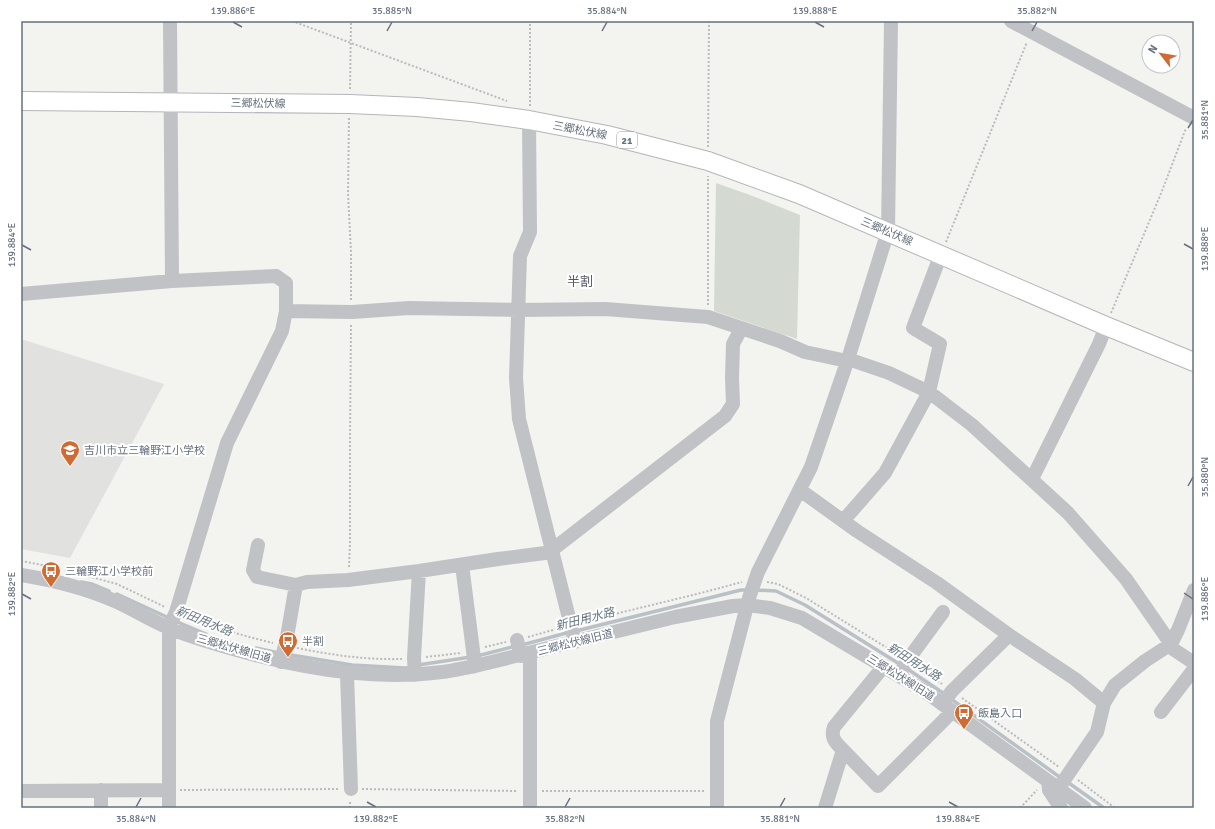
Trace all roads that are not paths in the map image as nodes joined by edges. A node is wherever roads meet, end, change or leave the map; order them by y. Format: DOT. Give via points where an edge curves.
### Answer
graph roads {
  1 [pos="170,21"];
  2 [pos="891,21"];
  3 [pos="1011,21"];
  4 [pos="21,102"];
  5 [pos="170,103"];
  6 [pos="1192,117"];
  7 [pos="529,120"];
  8 [pos="888,231"];
  9 [pos="941,254"];
  10 [pos="172,281"];
  11 [pos="21,294"];
  12 [pos="286,310"];
  13 [pos="518,310"];
  14 [pos="1106,326"];
  15 [pos="741,329"];
  16 [pos="848,360"];
  17 [pos="1194,362"];
  18 [pos="929,392"];
  19 [pos="1032,479"];
  20 [pos="800,490"];
  21 [pos="843,521"];
  22 [pos="258,545"];
  23 [pos="552,551"];
  24 [pos="462,564"];
  25 [pos="419,571"];
  26 [pos="21,575"];
  27 [pos="296,585"];
  28 [pos="1194,590"];
  29 [pos="748,601"];
  30 [pos="943,612"];
  31 [pos="172,620"];
  32 [pos="573,634"];
  33 [pos="1009,635"];
  34 [pos="1171,644"];
  35 [pos="522,650"];
  36 [pos="283,655"];
  37 [pos="474,659"];
  38 [pos="1194,663"];
  39 [pos="884,666"];
  40 [pos="415,667"];
  41 [pos="903,667"];
  42 [pos="1194,669"];
  43 [pos="347,674"];
  44 [pos="948,701"];
  45 [pos="1104,703"];
  46 [pos="1161,712"];
  47 [pos="843,750"];
  48 [pos="1059,782"];
  49 [pos="351,789"];
  50 [pos="101,790"];
  51 [pos="169,790"];
  52 [pos="21,791"];
  53 [pos="101,808"];
  54 [pos="169,808"];
  55 [pos="530,808"];
  56 [pos="717,808"];
  57 [pos="825,808"];
  58 [pos="1061,808"];
  59 [pos="1085,808"];
  1 -- 5 [label="street"];
  2 -- 8 [label="street"];
  3 -- 6 [label="street"];
  4 -- 5 [label="main road, 三郷松伏線 / 21"];
  5 -- 7 [label="main road, 三郷松伏線 / 21" via="417,107"];
  5 -- 10 [label="street"];
  7 -- 8 [label="main road, 三郷松伏線 / 21" via="607,135 708,161 799,194"];
  7 -- 13 [label="street" via="530,232 520,256"];
  8 -- 9 [label="main road, 三郷松伏線 / 21"];
  8 -- 16 [label="street"];
  9 -- 14 [label="main road, 三郷松伏線 / 21"];
  9 -- 18 [label="street" via="913,328 940,344"];
  10 -- 11 [label="street"];
  10 -- 12 [label="street" via="276,276 286,283"];
  12 -- 13 [label="street"];
  12 -- 31 [label="street" via="282,331 227,443"];
  13 -- 15 [label="street" via="605,309 708,317"];
  13 -- 23 [label="street" via="516,378 519,419"];
  14 -- 17 [label="main road, 三郷松伏線 / 21"];
  14 -- 19 [label="street"];
  15 -- 16 [label="street" via="806,352"];
  15 -- 23 [label="street" via="733,344 733,404 725,416"];
  16 -- 18 [label="street" via="889,373"];
  16 -- 20 [label="street" via="811,467"];
  18 -- 19 [label="street" via="972,425"];
  18 -- 21 [label="street" via="885,473"];
  19 -- 34 [label="street" via="1068,513 1126,578"];
  20 -- 21 [label="street"];
  20 -- 29 [label="street" via="754,582"];
  21 -- 33 [label="street" via="937,583"];
  22 -- 27 [label="street" via="253,570 257,577"];
  23 -- 24 [label="street"];
  23 -- 32 [label="street"];
  24 -- 25 [label="street"];
  24 -- 37 [label="street"];
  25 -- 27 [label="street"];
  25 -- 40 [label="street"];
  26 -- 31 [label="street, 三郷松伏線旧道" via="91,592"];
  27 -- 36 [label="street"];
  28 -- 34 [label="street"];
  29 -- 32 [label="street, 三郷松伏線旧道" via="675,617"];
  29 -- 39 [label="street, 三郷松伏線旧道" via="802,618"];
  29 -- 56 [label="street" via="717,721"];
  30 -- 41 [label="street"];
  31 -- 36 [label="street, 三郷松伏線旧道" via="216,644"];
  31 -- 51 [label="street"];
  32 -- 35 [label="street, 三郷松伏線旧道"];
  33 -- 44 [label="street"];
  33 -- 45 [label="street" via="1075,679"];
  34 -- 38 [label="street" via="1173,649"];
  34 -- 45 [label="street" via="1115,685"];
  35 -- 37 [label="street, 三郷松伏線旧道"];
  35 -- 55 [label="street"];
  36 -- 43 [label="street, 三郷松伏線旧道" via="323,670"];
  37 -- 40 [label="street, 三郷松伏線旧道" via="443,672"];
  39 -- 41 [label="street, 三郷松伏線旧道"];
  39 -- 47 [label="street" via="832,731 834,741"];
  40 -- 43 [label="street, 三郷松伏線旧道" via="379,676"];
  41 -- 44 [label="street, 三郷松伏線旧道"];
  42 -- 46 [label="street"];
  43 -- 49 [label="street"];
  44 -- 47 [label="street" via="944,720 878,786"];
  44 -- 48 [label="street, 三郷松伏線旧道"];
  45 -- 48 [label="street" via="1097,732 1092,741"];
  47 -- 57 [label="street"];
  48 -- 58 [label="street" via="1049,790"];
  48 -- 59 [label="street, 三郷松伏線旧道"];
  50 -- 51 [label="street"];
  50 -- 52 [label="street"];
  50 -- 53 [label="street"];
  51 -- 54 [label="street"];
}
